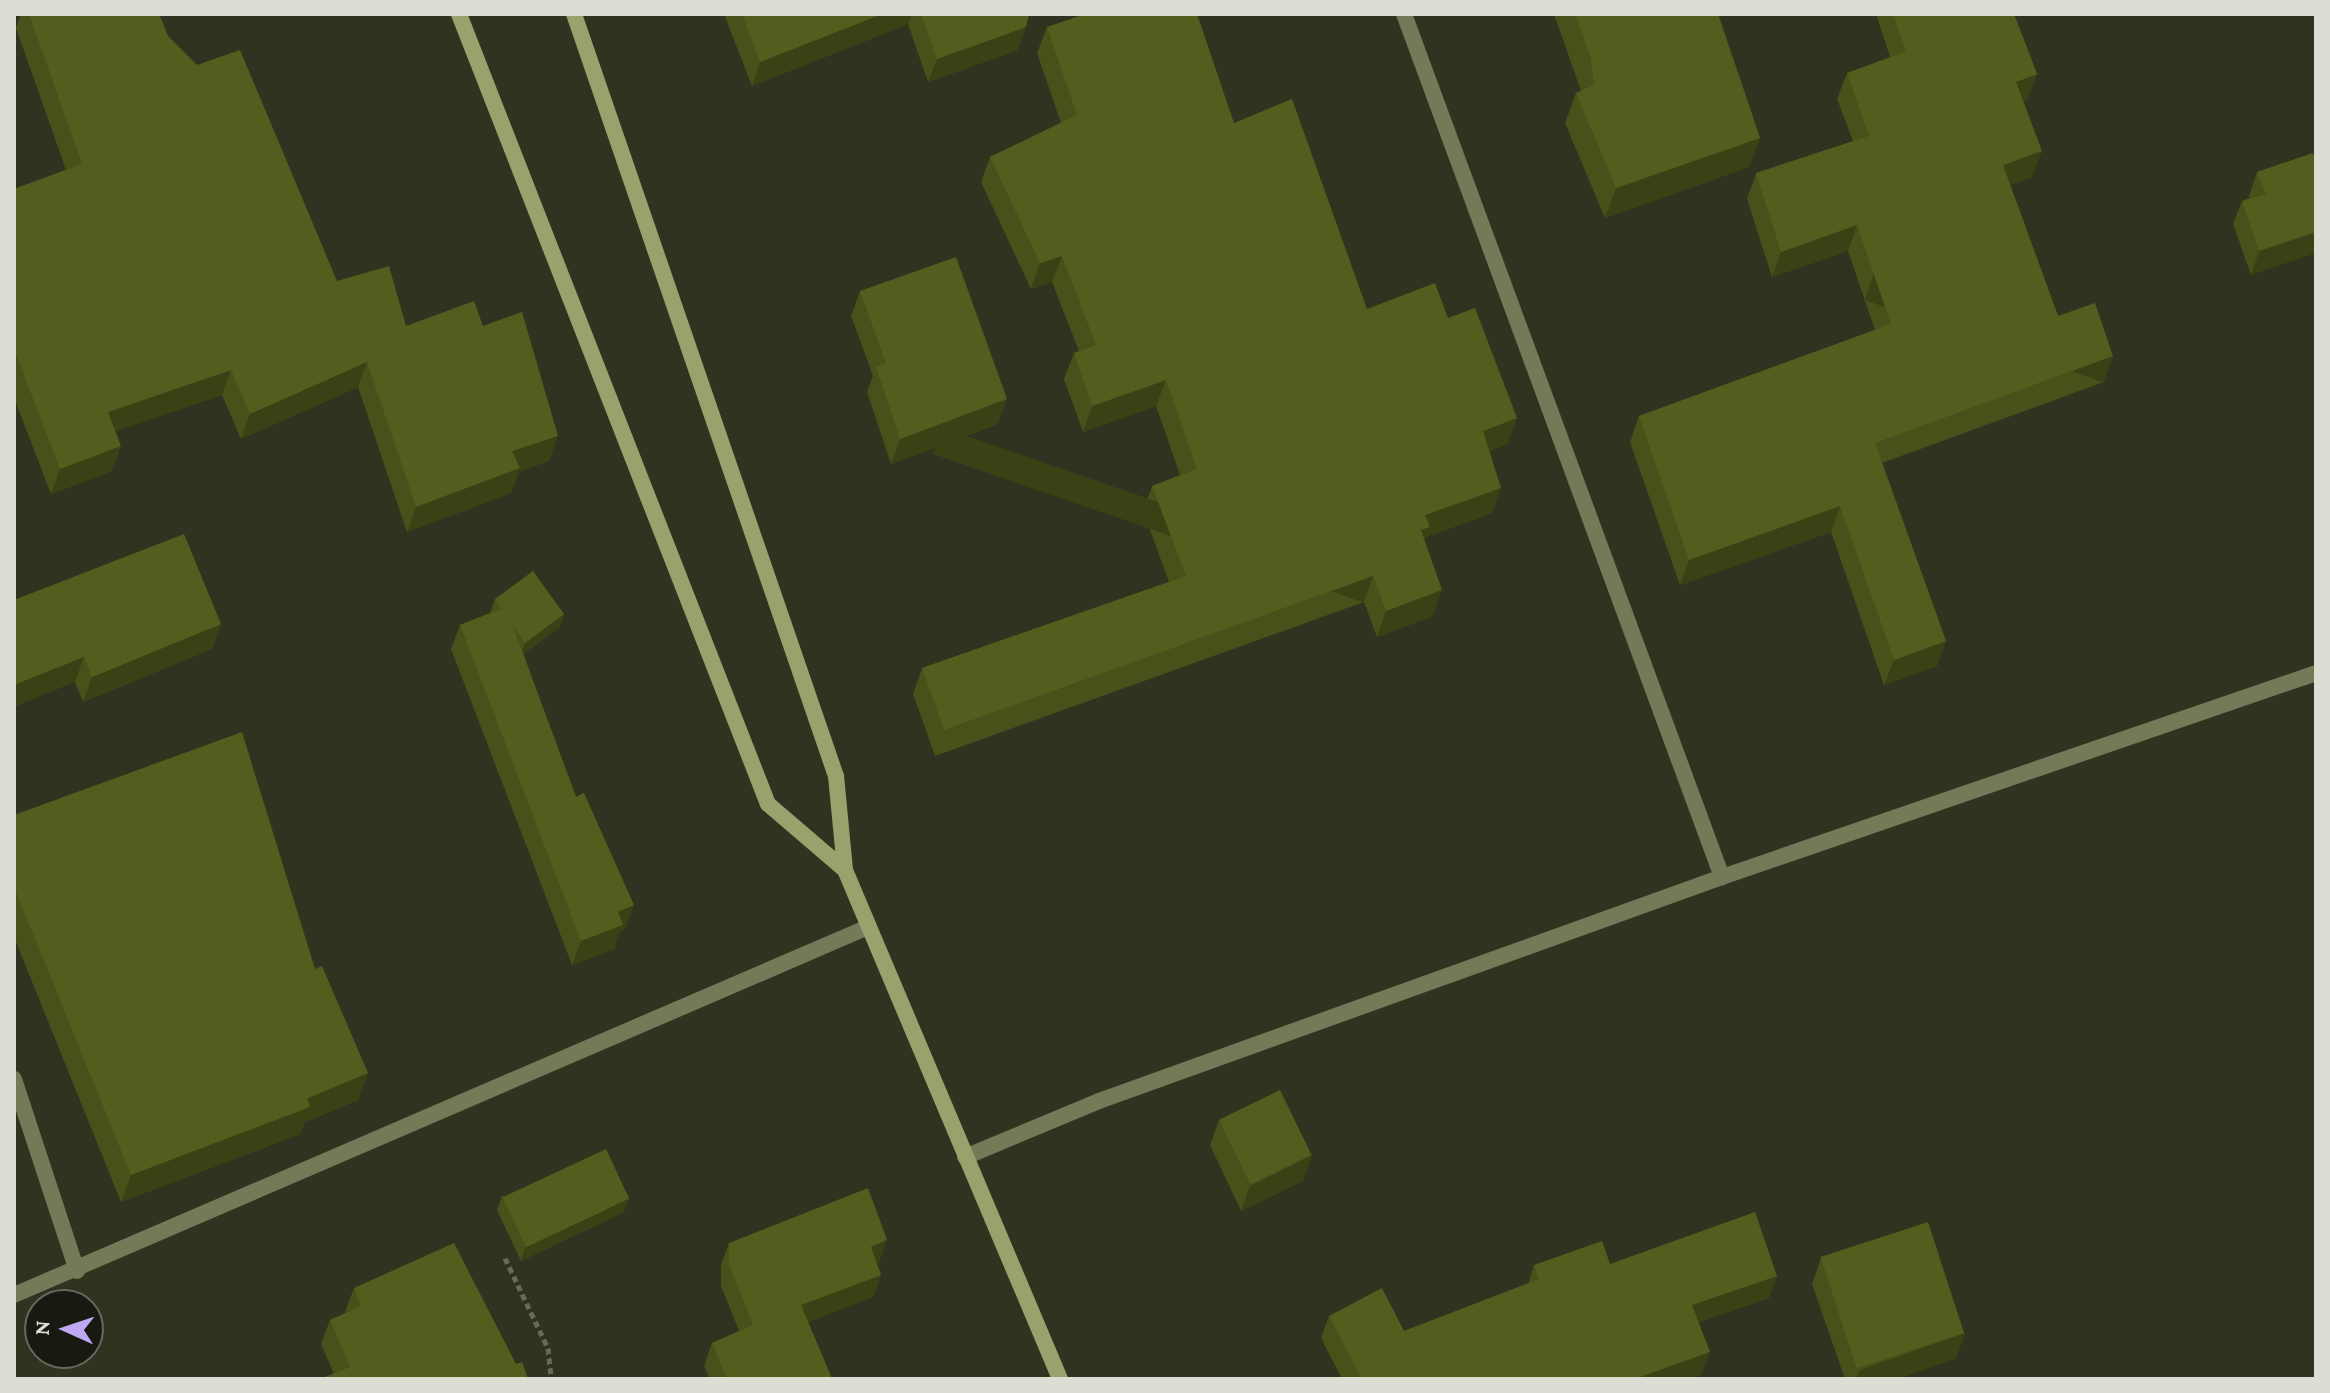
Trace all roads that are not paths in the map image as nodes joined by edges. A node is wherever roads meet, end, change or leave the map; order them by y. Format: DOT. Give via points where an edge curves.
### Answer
graph roads {
  1 [pos="459,14"];
  2 [pos="574,14"];
  3 [pos="1404,14"];
  4 [pos="2316,673"];
  5 [pos="845,870"];
  6 [pos="1722,877"];
  7 [pos="868,927"];
  8 [pos="14,1079"];
  9 [pos="965,1157"];
  10 [pos="77,1271"];
  11 [pos="14,1295"];
  12 [pos="1060,1379"];
  1 -- 5 [label="street" via="768,804"];
  2 -- 5 [label="street" via="836,776"];
  3 -- 6 [label="street"];
  4 -- 6 [label="street"];
  5 -- 7 [label="street"];
  6 -- 9 [label="street" via="1099,1101"];
  7 -- 9 [label="street"];
  7 -- 10 [label="street"];
  8 -- 10 [label="street"];
  9 -- 12 [label="street"];
  10 -- 11 [label="street"];
}
